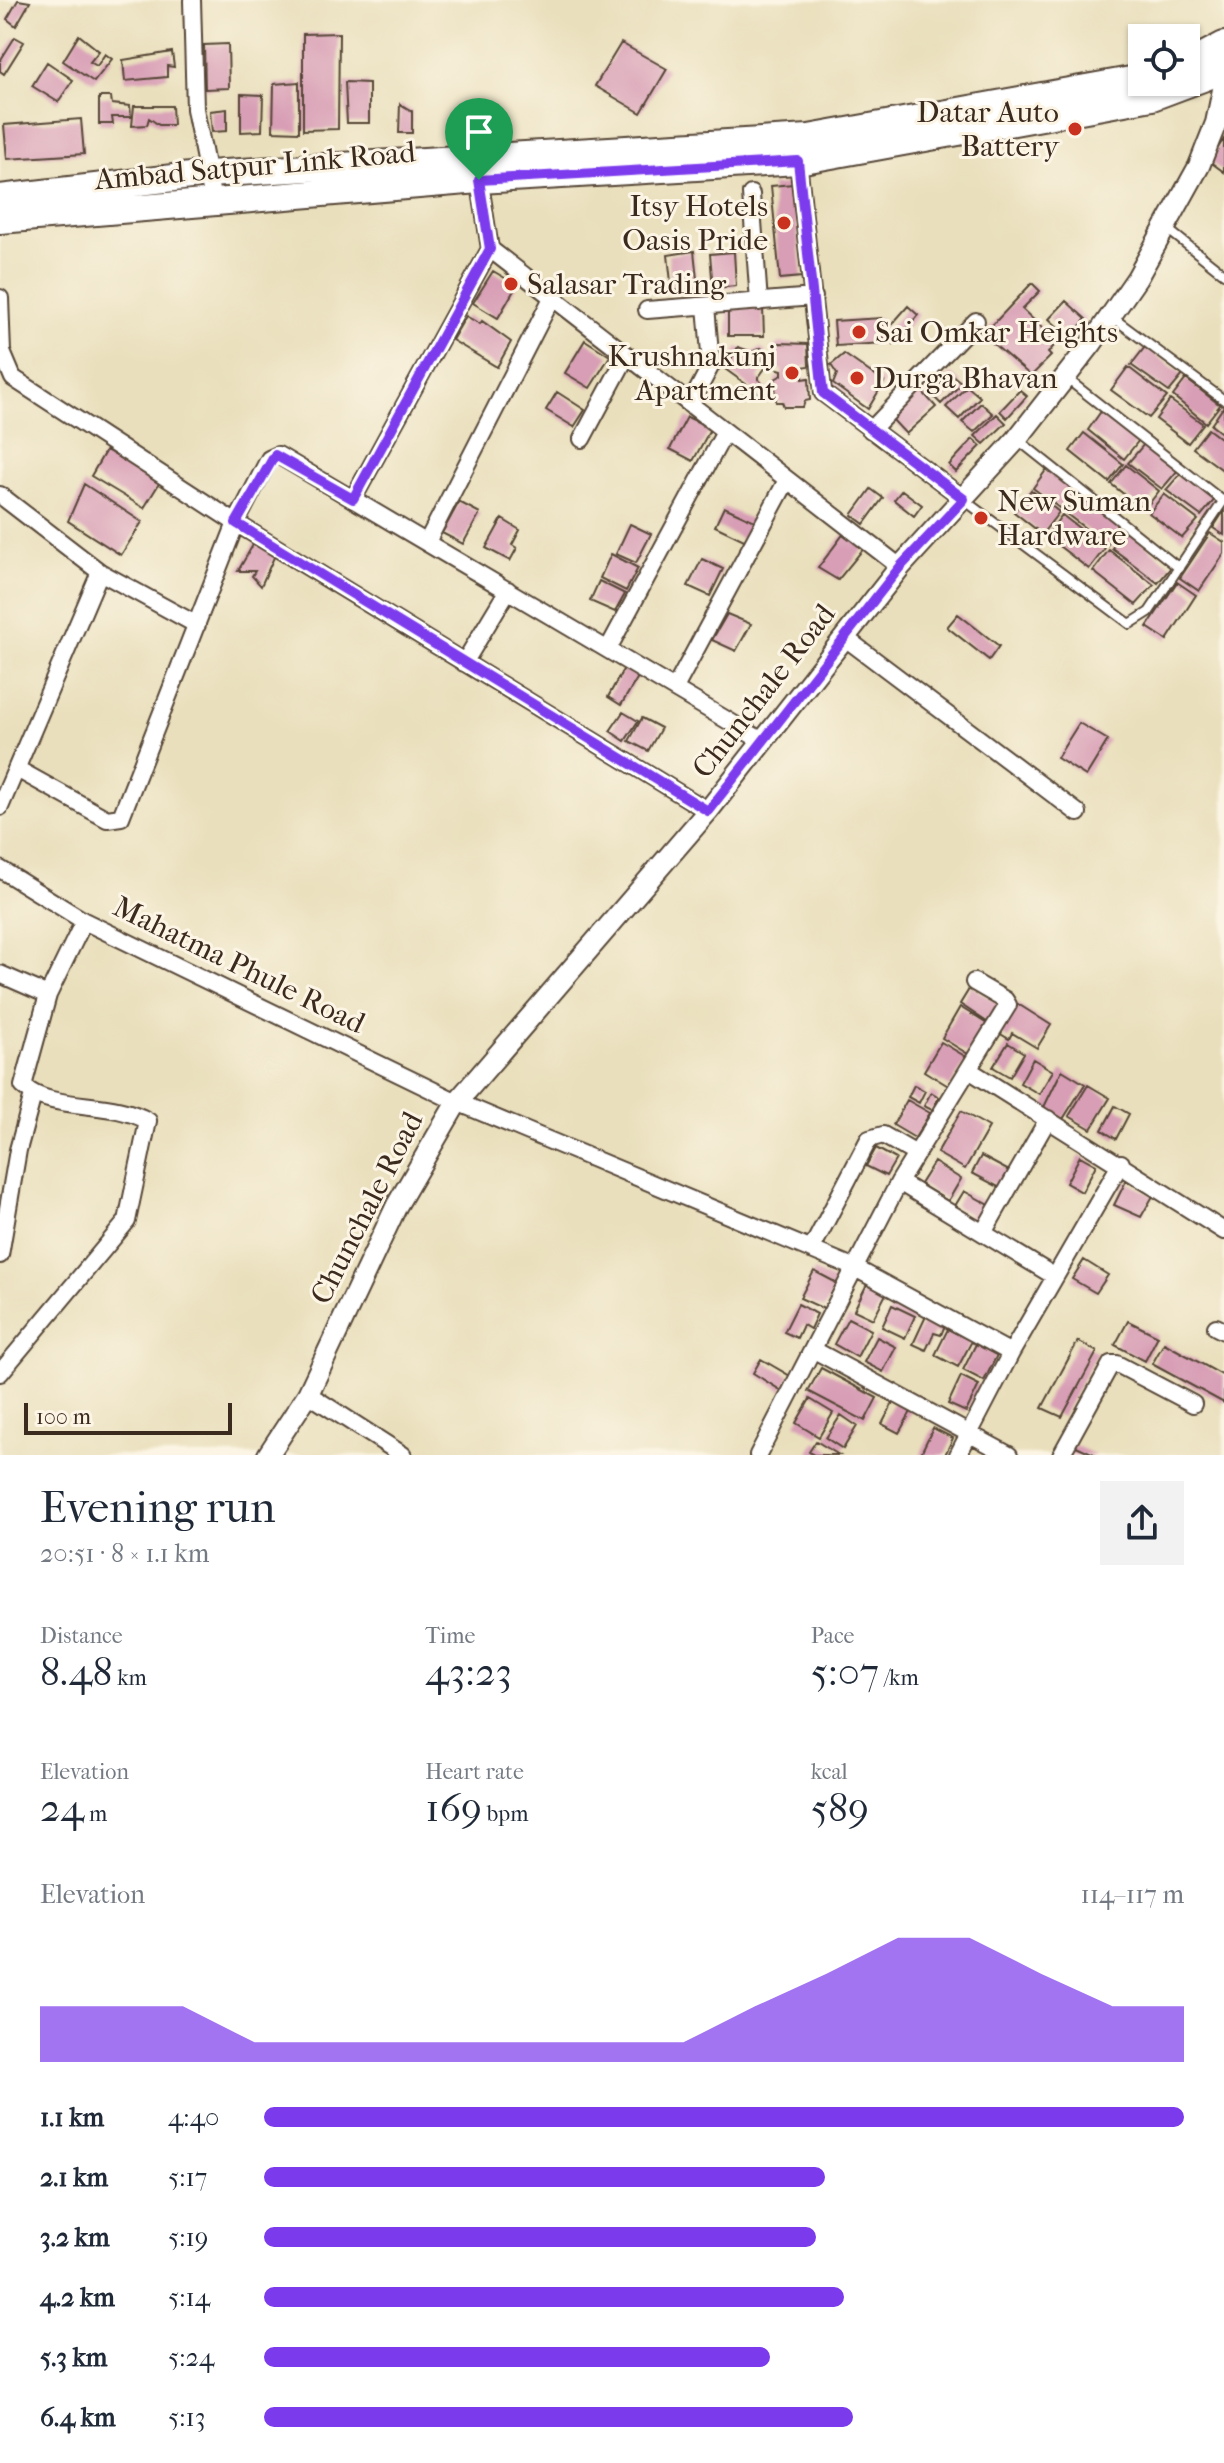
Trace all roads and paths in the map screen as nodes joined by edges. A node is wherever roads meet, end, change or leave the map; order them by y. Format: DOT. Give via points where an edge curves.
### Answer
graph roads {
  1 [pos="192,0"];
  2 [pos="1223,55"];
  3 [pos="1200,61"];
  4 [pos="1128,81"];
  5 [pos="1224,85"];
  6 [pos="798,161"];
  7 [pos="477,170"];
  8 [pos="208,174"];
  9 [pos="751,194"];
  10 [pos="0,198"];
  11 [pos="213,201"];
  12 [pos="0,220"];
  13 [pos="1166,228"];
  14 [pos="490,249"];
  15 [pos="1224,274"];
  16 [pos="814,297"];
  17 [pos="0,298"];
  18 [pos="552,298"];
  19 [pos="759,302"];
  20 [pos="706,306"];
  21 [pos="647,310"];
  22 [pos="1111,317"];
  23 [pos="976,321"];
  24 [pos="627,355"];
  25 [pos="1066,377"];
  26 [pos="1224,400"];
  27 [pos="690,405"];
  28 [pos="871,430"];
  29 [pos="725,432"];
  30 [pos="582,439"];
  31 [pos="1017,439"];
  32 [pos="787,480"];
  33 [pos="0,495"];
  34 [pos="353,499"];
  35 [pos="964,499"];
  36 [pos="1224,500"];
  37 [pos="236,523"];
  38 [pos="427,542"];
  39 [pos="900,567"];
  40 [pos="1179,568"];
  41 [pos="100,572"];
  42 [pos="508,590"];
  43 [pos="197,625"];
  44 [pos="844,637"];
  45 [pos="608,649"];
  46 [pos="464,663"];
  47 [pos="675,688"];
  48 [pos="764,742"];
  49 [pos="17,769"];
  50 [pos="0,807"];
  51 [pos="708,811"];
  52 [pos="1078,813"];
  53 [pos="0,869"];
  54 [pos="84,921"];
  55 [pos="0,974"];
  56 [pos="974,982"];
  57 [pos="48,995"];
  58 [pos="969,1070"];
  59 [pos="33,1095"];
  60 [pos="457,1102"];
  61 [pos="1048,1119"];
  62 [pos="916,1154"];
  63 [pos="1121,1163"];
  64 [pos="899,1182"];
  65 [pos="1224,1231"];
  66 [pos="983,1233"];
  67 [pos="811,1250"];
  68 [pos="0,1255"];
  69 [pos="855,1268"];
  70 [pos="1054,1276"];
  71 [pos="814,1350"];
  72 [pos="1011,1353"];
  73 [pos="0,1373"];
  74 [pos="308,1394"];
  75 [pos="1193,1404"];
  76 [pos="970,1434"];
  77 [pos="268,1455"];
  78 [pos="403,1455"];
  79 [pos="758,1455"];
  80 [pos="958,1455"];
  81 [pos="1009,1455"];
  82 [pos="1061,1455"];
  1 -- 8 [label="street" via="195,109"];
  2 -- 3 [label="main road, Ambad Satpur Link Road"];
  2 -- 6 [label="main road, Ambad Satpur Link Road" via="1152,97"];
  4 -- 7 [label="main road, Ambad Satpur Link Road" via="809,138"];
  5 -- 13 [label="street, Chunchale Road" via="1205,153"];
  6 -- 7 [label="main road, Ambad Satpur Link Road"];
  6 -- 16 [label="street"];
  7 -- 8 [label="main road, Ambad Satpur Link Road"];
  7 -- 11 [label="main road, Ambad Satpur Link Road"];
  7 -- 14 [label="street"];
  8 -- 10 [label="main road, Ambad Satpur Link Road"];
  8 -- 11 [label="street"];
  9 -- 19 [label="street"];
  11 -- 12 [label="main road, Ambad Satpur Link Road"];
  13 -- 15 [label="lane"];
  13 -- 22 [label="street, Chunchale Road"];
  14 -- 18 [label="street"];
  14 -- 34 [label="street"];
  16 -- 19 [label="street"];
  16 -- 28 [label="street" via="823,393"];
  17 -- 37 [label="street" via="2,352 13,378"];
  18 -- 24 [label="street"];
  18 -- 38 [label="street"];
  19 -- 20 [label="street"];
  20 -- 21 [label="street"];
  20 -- 27 [label="street" via="711,365"];
  22 -- 25 [label="street, Chunchale Road"];
  22 -- 26 [label="lane"];
  23 -- 28 [label="street"];
  24 -- 27 [label="street"];
  24 -- 30 [label="street"];
  25 -- 31 [label="street, Chunchale Road"];
  25 -- 36 [label="lane"];
  27 -- 29 [label="street"];
  28 -- 35 [label="street"];
  29 -- 32 [label="street"];
  29 -- 45 [label="street"];
  31 -- 35 [label="street, Chunchale Road"];
  31 -- 40 [label="lane"];
  32 -- 39 [label="street"];
  32 -- 47 [label="street"];
  33 -- 41 [label="street"];
  34 -- 37 [label="street" via="275,455"];
  34 -- 38 [label="street"];
  35 -- 39 [label="street, Chunchale Road"];
  35 -- 40 [label="lane" via="1130,624 1149,612"];
  36 -- 40 [label="lane"];
  37 -- 43 [label="street"];
  37 -- 46 [label="street"];
  38 -- 42 [label="street"];
  39 -- 44 [label="street, Chunchale Road"];
  41 -- 43 [label="street"];
  41 -- 49 [label="street"];
  42 -- 45 [label="street"];
  42 -- 46 [label="street"];
  43 -- 49 [label="street" via="121,817 107,819"];
  44 -- 48 [label="street, Chunchale Road"];
  44 -- 52 [label="street"];
  45 -- 47 [label="street"];
  46 -- 51 [label="street"];
  47 -- 48 [label="street"];
  48 -- 51 [label="street, Chunchale Road"];
  49 -- 50 [label="street"];
  51 -- 60 [label="street, Chunchale Road"];
  53 -- 54 [label="street, Mahatma Phule Road"];
  54 -- 57 [label="street"];
  54 -- 60 [label="street, Mahatma Phule Road"];
  55 -- 57 [label="street"];
  56 -- 58 [label="street" via="1008,1005"];
  57 -- 59 [label="street" via="23,1086"];
  58 -- 61 [label="street"];
  58 -- 62 [label="street"];
  59 -- 68 [label="street"];
  59 -- 73 [label="street" via="110,1107 148,1121 127,1221"];
  60 -- 67 [label="street, Mahatma Phule Road"];
  60 -- 74 [label="street, Chunchale Road" via="397,1205"];
  61 -- 63 [label="street"];
  61 -- 66 [label="street"];
  62 -- 64 [label="street"];
  62 -- 67 [label="street" via="883,1135 869,1139"];
  63 -- 65 [label="street"];
  63 -- 70 [label="street"];
  64 -- 66 [label="street"];
  64 -- 69 [label="street"];
  66 -- 70 [label="street"];
  67 -- 69 [label="street, Mahatma Phule Road"];
  69 -- 71 [label="street"];
  69 -- 72 [label="street, Mahatma Phule Road"];
  70 -- 72 [label="street"];
  71 -- 76 [label="street"];
  71 -- 79 [label="street"];
  72 -- 76 [label="street"];
  74 -- 77 [label="street, Chunchale Road"];
  74 -- 78 [label="street"];
  75 -- 82 [label="street" via="1111,1364"];
  76 -- 80 [label="street"];
  76 -- 81 [label="street"];
}
